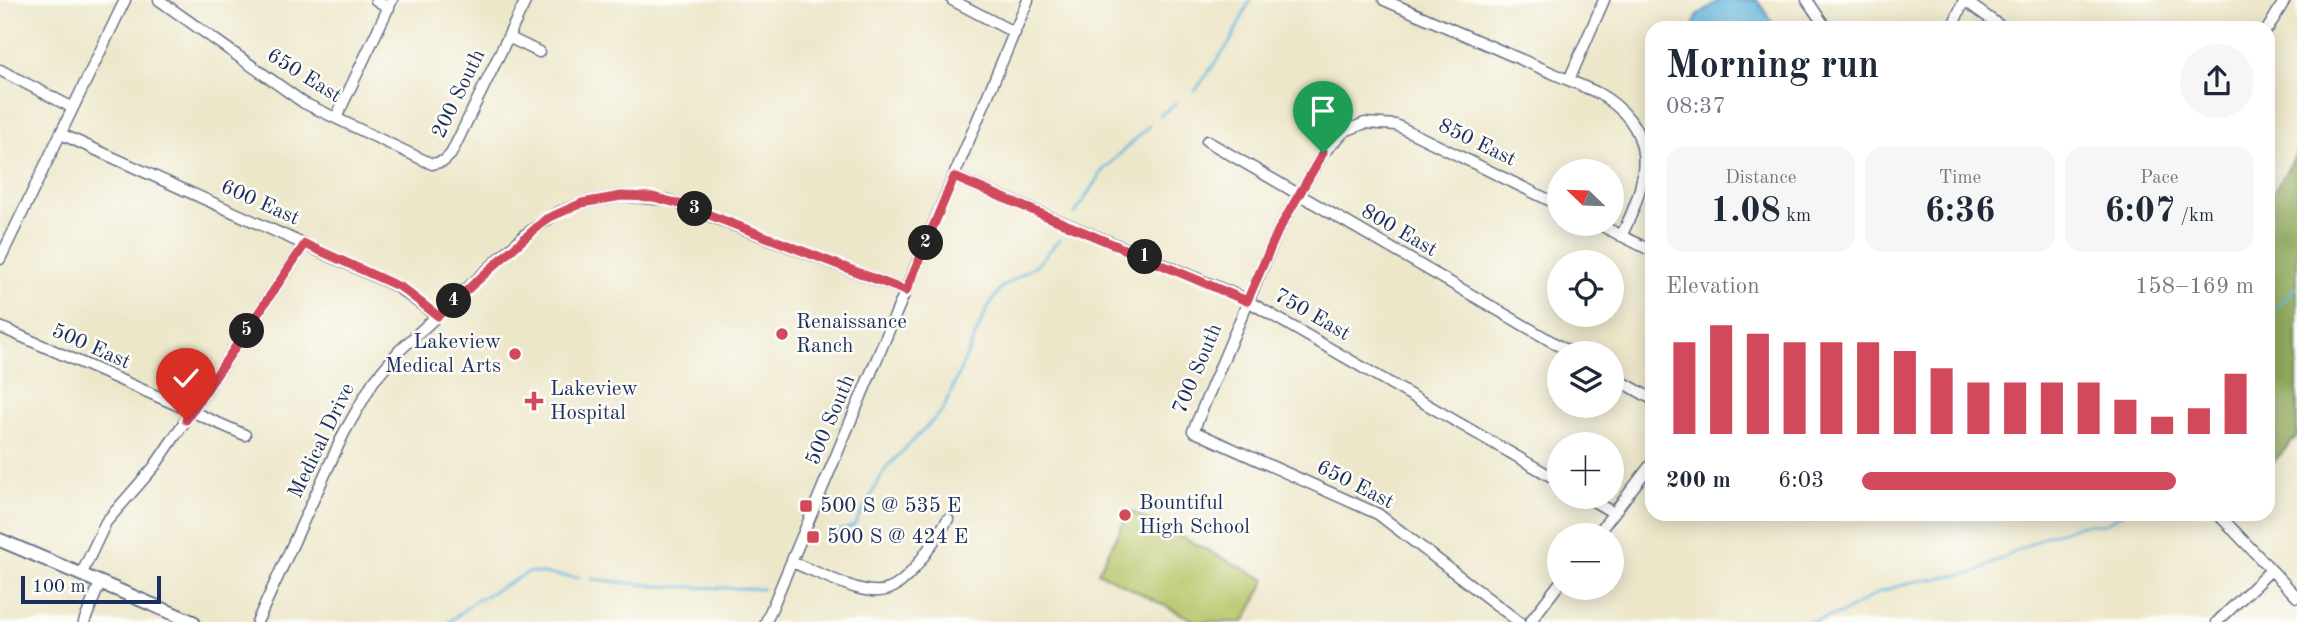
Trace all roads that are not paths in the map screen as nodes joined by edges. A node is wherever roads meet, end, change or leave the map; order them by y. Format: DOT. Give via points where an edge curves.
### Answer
graph roads {
  1 [pos="125,0"];
  2 [pos="159,0"];
  3 [pos="376,0"];
  4 [pos="526,0"];
  5 [pos="952,0"];
  6 [pos="1028,0"];
  7 [pos="1384,0"];
  8 [pos="1604,0"];
  9 [pos="1807,0"];
  10 [pos="1964,0"];
  11 [pos="2285,0"];
  12 [pos="391,4"];
  13 [pos="1821,21"];
  14 [pos="1955,21"];
  15 [pos="1993,21"];
  16 [pos="2273,21"];
  17 [pos="1014,33"];
  18 [pos="508,37"];
  19 [pos="539,52"];
  20 [pos="0,70"];
  21 [pos="1569,80"];
  22 [pos="73,107"];
  23 [pos="335,118"];
  24 [pos="1375,122"];
  25 [pos="61,134"];
  26 [pos="1207,141"];
  27 [pos="440,163"];
  28 [pos="954,177"];
  29 [pos="1299,194"];
  30 [pos="1547,199"];
  31 [pos="1624,229"];
  32 [pos="1621,236"];
  33 [pos="305,244"];
  34 [pos="1645,248"];
  35 [pos="0,259"];
  36 [pos="906,291"];
  37 [pos="1247,301"];
  38 [pos="438,316"];
  39 [pos="0,327"];
  40 [pos="1551,341"];
  41 [pos="1624,383"];
  42 [pos="1645,395"];
  43 [pos="191,413"];
  44 [pos="1192,431"];
  45 [pos="244,435"];
  46 [pos="1645,472"];
  47 [pos="1547,474"];
  48 [pos="1607,509"];
  49 [pos="1614,513"];
  50 [pos="948,519"];
  51 [pos="2225,521"];
  52 [pos="1606,523"];
  53 [pos="0,540"];
  54 [pos="792,562"];
  55 [pos="2271,570"];
  56 [pos="81,575"];
  57 [pos="100,583"];
  58 [pos="2297,597"];
  59 [pos="1547,600"];
  60 [pos="84,622"];
  61 [pos="193,622"];
  62 [pos="257,622"];
  63 [pos="766,622"];
  64 [pos="1519,622"];
  65 [pos="1530,622"];
  66 [pos="2217,622"];
  1 -- 22 [label="street"];
  2 -- 23 [label="street, 650 East" via="298,99"];
  3 -- 12 [label="street"];
  4 -- 18 [label="street, 200 South"];
  5 -- 17 [label="street"];
  6 -- 17 [label="street, 500 South"];
  7 -- 21 [label="street"];
  8 -- 21 [label="street"];
  9 -- 13 [label="street"];
  10 -- 14 [label="street"];
  10 -- 15 [label="street"];
  11 -- 16 [label="street"];
  12 -- 23 [label="street"];
  17 -- 28 [label="street, 500 South"];
  18 -- 19 [label="street, 200 South"];
  18 -- 27 [label="street, 200 South" via="451,154"];
  20 -- 22 [label="street"];
  21 -- 31 [label="street" via="1622,110 1642,145 1643,188"];
  22 -- 25 [label="street"];
  23 -- 27 [label="street, 650 East" via="424,162"];
  24 -- 29 [label="street, 700 South" via="1354,126 1336,137"];
  24 -- 30 [label="street, 850 East" via="1403,127"];
  25 -- 33 [label="street, 600 East"];
  25 -- 35 [label="street"];
  26 -- 29 [label="street, 800 East"];
  28 -- 36 [label="street, 500 South"];
  28 -- 37 [label="street, 750 East"];
  29 -- 37 [label="street, 700 South"];
  29 -- 40 [label="street, 800 East"];
  32 -- 34 [label="street"];
  33 -- 38 [label="street, 600 East" via="402,288"];
  33 -- 43 [label="street"];
  36 -- 38 [label="street, Medical Drive" via="684,205 653,197 621,196 582,203 546,219"];
  36 -- 54 [label="street, 500 South"];
  37 -- 44 [label="street, 700 South"];
  37 -- 47 [label="street, 750 East"];
  38 -- 62 [label="street, Medical Drive" via="389,362 360,401"];
  39 -- 43 [label="street, 500 East"];
  41 -- 42 [label="street"];
  43 -- 45 [label="street, 500 East"];
  43 -- 56 [label="street" via="149,474 106,522"];
  44 -- 64 [label="street, 650 East" via="1378,514"];
  46 -- 49 [label="street"];
  48 -- 49 [label="street"];
  49 -- 52 [label="street"];
  50 -- 54 [label="street" via="915,572 891,589 861,591"];
  51 -- 55 [label="street"];
  53 -- 56 [label="main road"];
  54 -- 63 [label="street, 500 South"];
  55 -- 58 [label="street"];
  55 -- 66 [label="street"];
  56 -- 57 [label="main road"];
  57 -- 60 [label="street"];
  57 -- 61 [label="main road"];
  59 -- 65 [label="street"];
}
